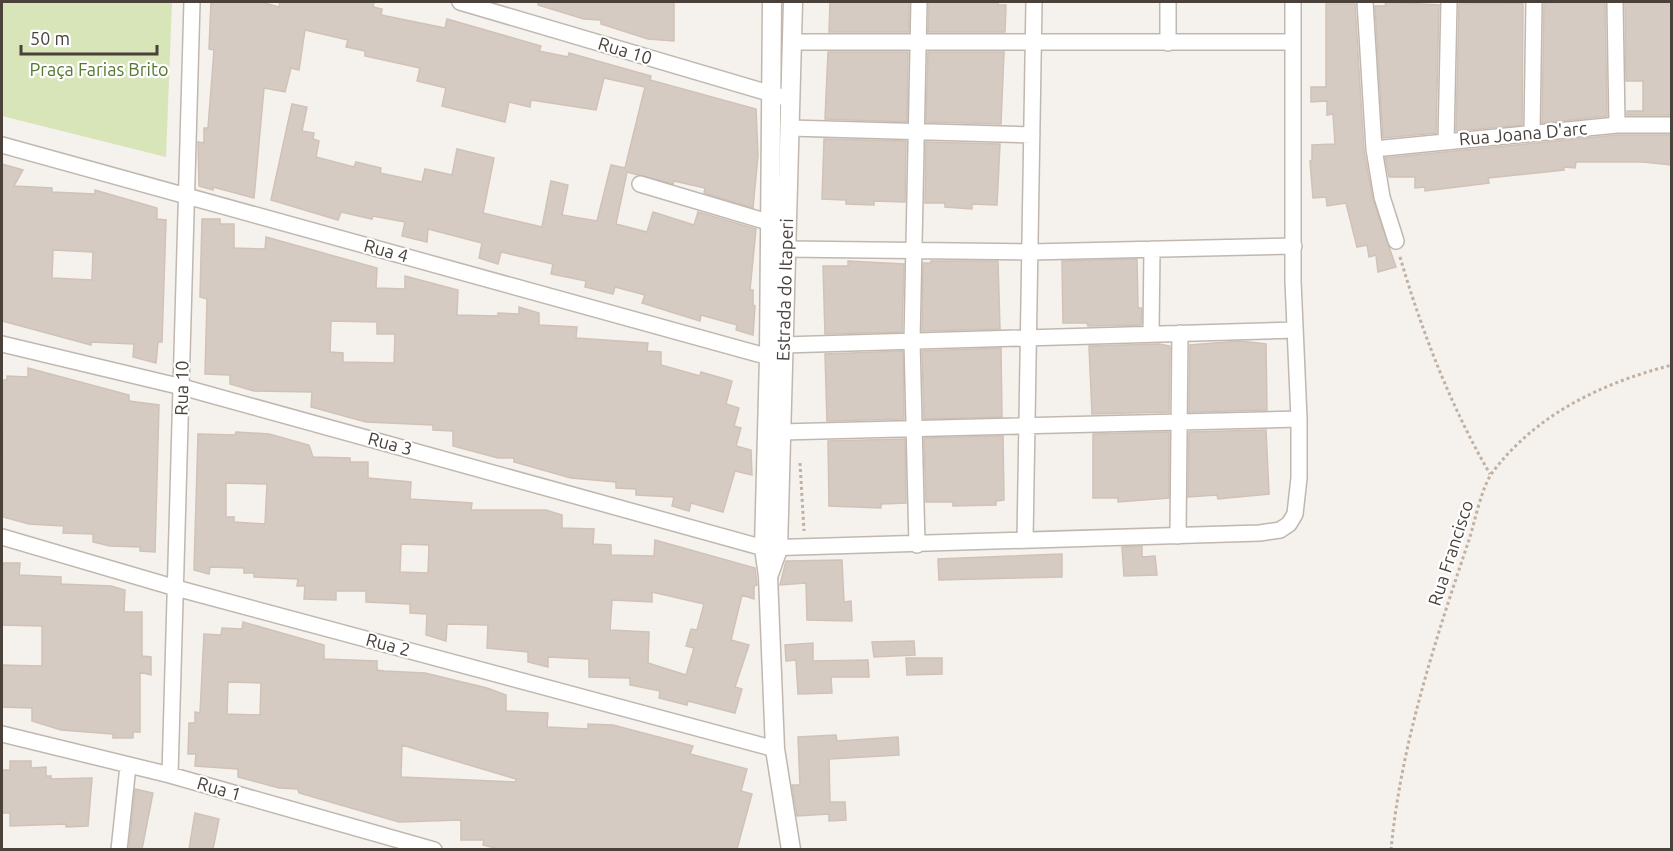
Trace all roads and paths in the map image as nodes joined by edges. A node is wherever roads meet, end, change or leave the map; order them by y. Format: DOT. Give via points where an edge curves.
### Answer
graph roads {
  1 [pos="192,2"];
  2 [pos="459,2"];
  3 [pos="772,2"];
  4 [pos="793,2"];
  5 [pos="920,2"];
  6 [pos="1034,2"];
  7 [pos="1168,2"];
  8 [pos="1293,2"];
  9 [pos="1365,2"];
  10 [pos="1449,2"];
  11 [pos="1534,2"];
  12 [pos="1615,2"];
  13 [pos="792,42"];
  14 [pos="919,42"];
  15 [pos="1034,42"];
  16 [pos="1168,42"];
  17 [pos="1293,42"];
  18 [pos="782,97"];
  19 [pos="1671,124"];
  20 [pos="1617,125"];
  21 [pos="790,128"];
  22 [pos="917,131"];
  23 [pos="1532,132"];
  24 [pos="1032,135"];
  25 [pos="1446,141"];
  26 [pos="2,145"];
  27 [pos="1374,149"];
  28 [pos="640,184"];
  29 [pos="184,195"];
  30 [pos="771,223"];
  31 [pos="1396,241"];
  32 [pos="1294,246"];
  33 [pos="786,249"];
  34 [pos="1152,249"];
  35 [pos="914,251"];
  36 [pos="1030,252"];
  37 [pos="1295,330"];
  38 [pos="1180,333"];
  39 [pos="1151,334"];
  40 [pos="1028,338"];
  41 [pos="912,341"];
  42 [pos="2,344"];
  43 [pos="783,345"];
  44 [pos="769,357"];
  45 [pos="1671,365"];
  46 [pos="182,387"];
  47 [pos="1299,419"];
  48 [pos="1179,422"];
  49 [pos="1026,426"];
  50 [pos="915,427"];
  51 [pos="781,432"];
  52 [pos="1491,475"];
  53 [pos="1178,536"];
  54 [pos="2,537"];
  55 [pos="1024,540"];
  56 [pos="916,545"];
  57 [pos="771,548"];
  58 [pos="176,588"];
  59 [pos="2,734"];
  60 [pos="775,749"];
  61 [pos="128,766"];
  62 [pos="170,775"];
  63 [pos="119,849"];
  64 [pos="434,849"];
  65 [pos="791,849"];
  66 [pos="1391,849"];
  1 -- 29 [label="street, Rua 10"];
  2 -- 18 [label="street, Rua 10"];
  3 -- 18 [label="street, Estrada do Itaperi"];
  4 -- 13 [label="street, Estrada do Itaperi"];
  5 -- 14 [label="street"];
  6 -- 15 [label="street"];
  7 -- 16 [label="street"];
  8 -- 17 [label="street"];
  9 -- 27 [label="street"];
  10 -- 25 [label="street"];
  11 -- 23 [label="street"];
  12 -- 20 [label="street"];
  13 -- 14 [label="street"];
  13 -- 18 [label="street, Estrada do Itaperi"];
  14 -- 15 [label="street"];
  14 -- 22 [label="street"];
  15 -- 16 [label="street"];
  15 -- 24 [label="street"];
  16 -- 17 [label="street"];
  17 -- 32 [label="street"];
  18 -- 21 [label="street, Estrada do Itaperi"];
  18 -- 30 [label="street, Estrada do Itaperi"];
  19 -- 20 [label="street, Rua Joana D'arc"];
  20 -- 23 [label="street, Rua Joana D'arc"];
  21 -- 22 [label="street"];
  21 -- 33 [label="street, Estrada do Itaperi"];
  22 -- 24 [label="street"];
  22 -- 35 [label="street"];
  23 -- 25 [label="street, Rua Joana D'arc"];
  24 -- 36 [label="street"];
  25 -- 27 [label="street, Rua Joana D'arc"];
  26 -- 29 [label="street, Rua 4"];
  27 -- 31 [label="street" via="1382,197"];
  28 -- 30 [label="street"];
  29 -- 44 [label="street, Rua 4"];
  29 -- 46 [label="street, Rua 10"];
  30 -- 44 [label="street, Estrada do Itaperi"];
  31 -- 52 [label="path" via="1411,295 1450,396"];
  32 -- 34 [label="street"];
  32 -- 37 [label="street"];
  33 -- 35 [label="street"];
  33 -- 43 [label="street, Estrada do Itaperi"];
  34 -- 36 [label="street"];
  34 -- 39 [label="street"];
  35 -- 36 [label="street"];
  35 -- 41 [label="street"];
  36 -- 40 [label="street"];
  37 -- 38 [label="street"];
  37 -- 47 [label="street"];
  38 -- 39 [label="street"];
  38 -- 48 [label="street"];
  39 -- 40 [label="street"];
  40 -- 41 [label="street"];
  40 -- 49 [label="street"];
  41 -- 43 [label="street"];
  41 -- 50 [label="street"];
  42 -- 46 [label="street, Rua 3"];
  43 -- 51 [label="street, Estrada do Itaperi"];
  44 -- 57 [label="street, Estrada do Itaperi"];
  45 -- 52 [label="path, Rua Francisco" via="1584,395 1545,420"];
  46 -- 57 [label="street, Rua 3"];
  46 -- 58 [label="street, Rua 10"];
  47 -- 48 [label="street"];
  47 -- 53 [label="street, Rua 3" via="1298,488 1295,514 1289,525 1260,533"];
  48 -- 49 [label="street"];
  48 -- 53 [label="street"];
  49 -- 50 [label="street"];
  49 -- 55 [label="street"];
  50 -- 51 [label="street"];
  50 -- 56 [label="street"];
  51 -- 57 [label="street, Estrada do Itaperi"];
  52 -- 66 [label="path, Rua Francisco" via="1450,596 1400,774"];
  53 -- 55 [label="street, Rua 3"];
  54 -- 58 [label="street, Rua 2"];
  55 -- 56 [label="street, Rua 3"];
  56 -- 57 [label="street, Rua 3"];
  57 -- 60 [label="street, Estrada do Itaperi" via="768,576"];
  58 -- 60 [label="street, Rua 2"];
  58 -- 62 [label="street, Rua 10"];
  59 -- 61 [label="street, Rua 1"];
  60 -- 65 [label="street, Estrada do Itaperi"];
  61 -- 62 [label="street, Rua 1"];
  61 -- 63 [label="street"];
  62 -- 64 [label="street, Rua 1"];
}
